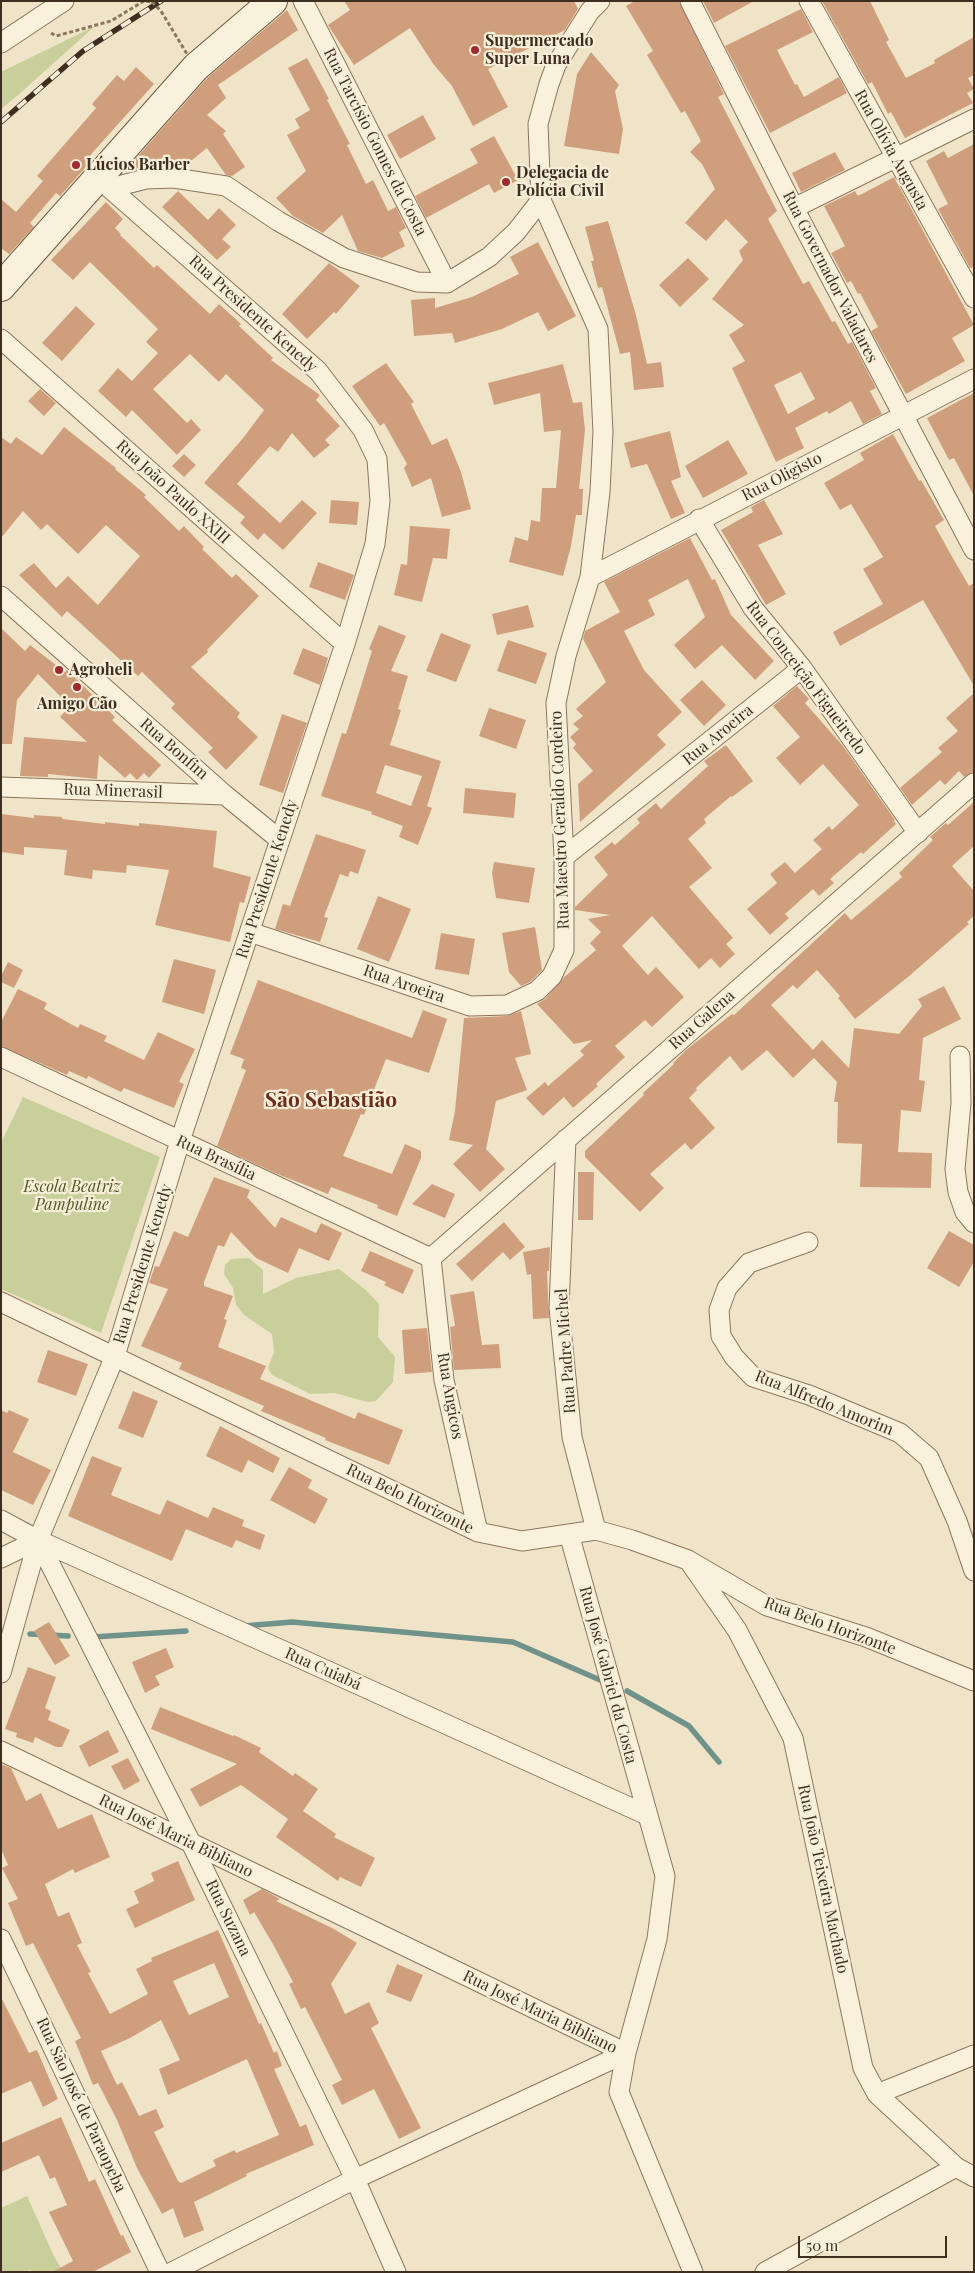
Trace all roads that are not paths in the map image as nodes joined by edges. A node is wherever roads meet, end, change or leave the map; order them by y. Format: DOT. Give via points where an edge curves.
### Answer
graph roads {
  1 [pos="64,1"];
  2 [pos="273,1"];
  3 [pos="303,1"];
  4 [pos="600,1"];
  5 [pos="690,1"];
  6 [pos="808,1"];
  7 [pos="1,43"];
  8 [pos="974,119"];
  9 [pos="896,159"];
  10 [pos="103,182"];
  11 [pos="541,200"];
  12 [pos="794,208"];
  13 [pos="447,283"];
  14 [pos="1,287"];
  15 [pos="974,298"];
  16 [pos="1,339"];
  17 [pos="974,379"];
  18 [pos="902,416"];
  19 [pos="699,519"];
  20 [pos="974,550"];
  21 [pos="590,577"];
  22 [pos="1,596"];
  23 [pos="345,644"];
  24 [pos="802,668"];
  25 [pos="974,783"];
  26 [pos="1,788"];
  27 [pos="226,795"];
  28 [pos="918,833"];
  29 [pos="280,840"];
  30 [pos="564,856"];
  31 [pos="250,932"];
  32 [pos="552,976"];
  33 [pos="960,1056"];
  34 [pos="1,1057"];
  35 [pos="566,1139"];
  36 [pos="180,1141"];
  37 [pos="974,1223"];
  38 [pos="808,1242"];
  39 [pos="431,1258"];
  40 [pos="1,1302"];
  41 [pos="115,1356"];
  42 [pos="1,1520"];
  43 [pos="596,1530"];
  44 [pos="478,1532"];
  45 [pos="569,1534"];
  46 [pos="38,1540"];
  47 [pos="1,1558"];
  48 [pos="688,1560"];
  49 [pos="974,1571"];
  50 [pos="1,1673"];
  51 [pos="974,1682"];
  52 [pos="1,1751"];
  53 [pos="647,1815"];
  54 [pos="191,1844"];
  55 [pos="1,1939"];
  56 [pos="626,2053"];
  57 [pos="974,2056"];
  58 [pos="877,2094"];
  59 [pos="956,2167"];
  60 [pos="974,2177"];
  61 [pos="354,2179"];
  62 [pos="160,2272"];
  63 [pos="172,2272"];
  64 [pos="396,2272"];
  65 [pos="693,2272"];
  66 [pos="765,2272"];
  1 -- 7 [label="street"];
  2 -- 10 [label="main road" via="196,67"];
  3 -- 13 [label="street, Rua Tarcísio Gomes da Costa"];
  4 -- 11 [label="street" via="590,11 556,65 549,84 538,124"];
  5 -- 12 [label="street, Rua Governador Valadares"];
  6 -- 9 [label="street, Rua Olívia Augusta"];
  8 -- 9 [label="street"];
  9 -- 12 [label="street"];
  9 -- 15 [label="street, Rua Olívia Augusta"];
  10 -- 13 [label="street" via="174,178 226,186 278,221 344,258 418,282"];
  10 -- 14 [label="main road"];
  10 -- 23 [label="street, Rua Presidente Kenedy" via="318,370 363,430 377,460 380,501 376,544"];
  11 -- 13 [label="street" via="516,232 489,257"];
  11 -- 21 [label="street, Rua Maestro Geraldo Cordeiro" via="598,329 603,432"];
  12 -- 18 [label="street, Rua Governador Valadares"];
  16 -- 23 [label="street, Rua João Paulo XXIII"];
  17 -- 18 [label="street, Rua Oligisto"];
  18 -- 19 [label="street, Rua Oligisto"];
  18 -- 20 [label="street, Rua Governador Valadares"];
  19 -- 21 [label="street, Rua Oligisto"];
  19 -- 24 [label="street, Rua Conceição Figueiredo" via="753,608"];
  21 -- 30 [label="street, Rua Maestro Geraldo Cordeiro" via="566,656 556,703"];
  22 -- 27 [label="street, Rua Bonfim"];
  23 -- 29 [label="street, Rua Presidente Kenedy"];
  24 -- 28 [label="street, Rua Conceição Figueiredo"];
  24 -- 30 [label="street, Rua Aroeira"];
  25 -- 28 [label="street, Rua Galena"];
  26 -- 27 [label="street, Rua Minerasil"];
  27 -- 29 [label="street, Rua Bonfim"];
  28 -- 35 [label="street, Rua Galena"];
  29 -- 31 [label="street, Rua Presidente Kenedy"];
  30 -- 32 [label="street, Rua Maestro Geraldo Cordeiro" via="564,950"];
  31 -- 32 [label="street, Rua Aroeira" via="470,1006 507,1005 538,991"];
  31 -- 36 [label="street, Rua Presidente Kenedy"];
  33 -- 37 [label="street" via="961,1103 955,1169 965,1212"];
  34 -- 36 [label="street, Rua Brasília"];
  35 -- 39 [label="street, Rua Galena"];
  35 -- 43 [label="street, Rua Padre Michel" via="559,1308 572,1437"];
  36 -- 39 [label="street, Rua Brasília"];
  36 -- 41 [label="street, Rua Presidente Kenedy"];
  38 -- 49 [label="street, Rua Alfredo Amorim" via="749,1264 727,1288 719,1310 721,1336 734,1357 753,1377 809,1395 900,1434 929,1458 957,1521"];
  39 -- 44 [label="street, Rua Angicos" via="444,1380"];
  40 -- 41 [label="street, Rua Belo Horizonte"];
  41 -- 44 [label="street, Rua Belo Horizonte"];
  41 -- 46 [label="street, Rua Presidente Kenedy"];
  42 -- 46 [label="street, Rua Cuiabá"];
  43 -- 45 [label="street, Rua Belo Horizonte"];
  43 -- 48 [label="street, Rua Belo Horizonte"];
  44 -- 45 [label="street, Rua Belo Horizonte" via="522,1541"];
  45 -- 53 [label="street, Rua José Gabriel da Costa"];
  46 -- 47 [label="street"];
  46 -- 50 [label="street, Rua Presidente Kenedy"];
  46 -- 53 [label="street, Rua Cuiabá"];
  46 -- 54 [label="street, Rua Suzana"];
  48 -- 51 [label="street, Rua Belo Horizonte" via="767,1606 866,1637"];
  48 -- 58 [label="street, Rua João Teixeira Machado" via="737,1630 793,1738 863,2068"];
  52 -- 54 [label="street, Rua José Maria Bibliano"];
  53 -- 56 [label="street, Rua José Gabriel da Costa" via="665,1876 657,1940"];
  54 -- 56 [label="street, Rua José Maria Bibliano"];
  54 -- 61 [label="street, Rua Suzana"];
  55 -- 62 [label="street, Rua São José de Paraopeba"];
  56 -- 61 [label="street, Rua José Maria Bibliano"];
  56 -- 65 [label="street, Rua José Gabriel da Costa" via="619,2092"];
  57 -- 58 [label="street"];
  58 -- 59 [label="street, Rua João Teixeira Machado"];
  59 -- 60 [label="street, Rua João Teixeira Machado"];
  59 -- 66 [label="street"];
  61 -- 63 [label="street, Rua José Maria Bibliano"];
  61 -- 64 [label="street, Rua Suzana"];
}
